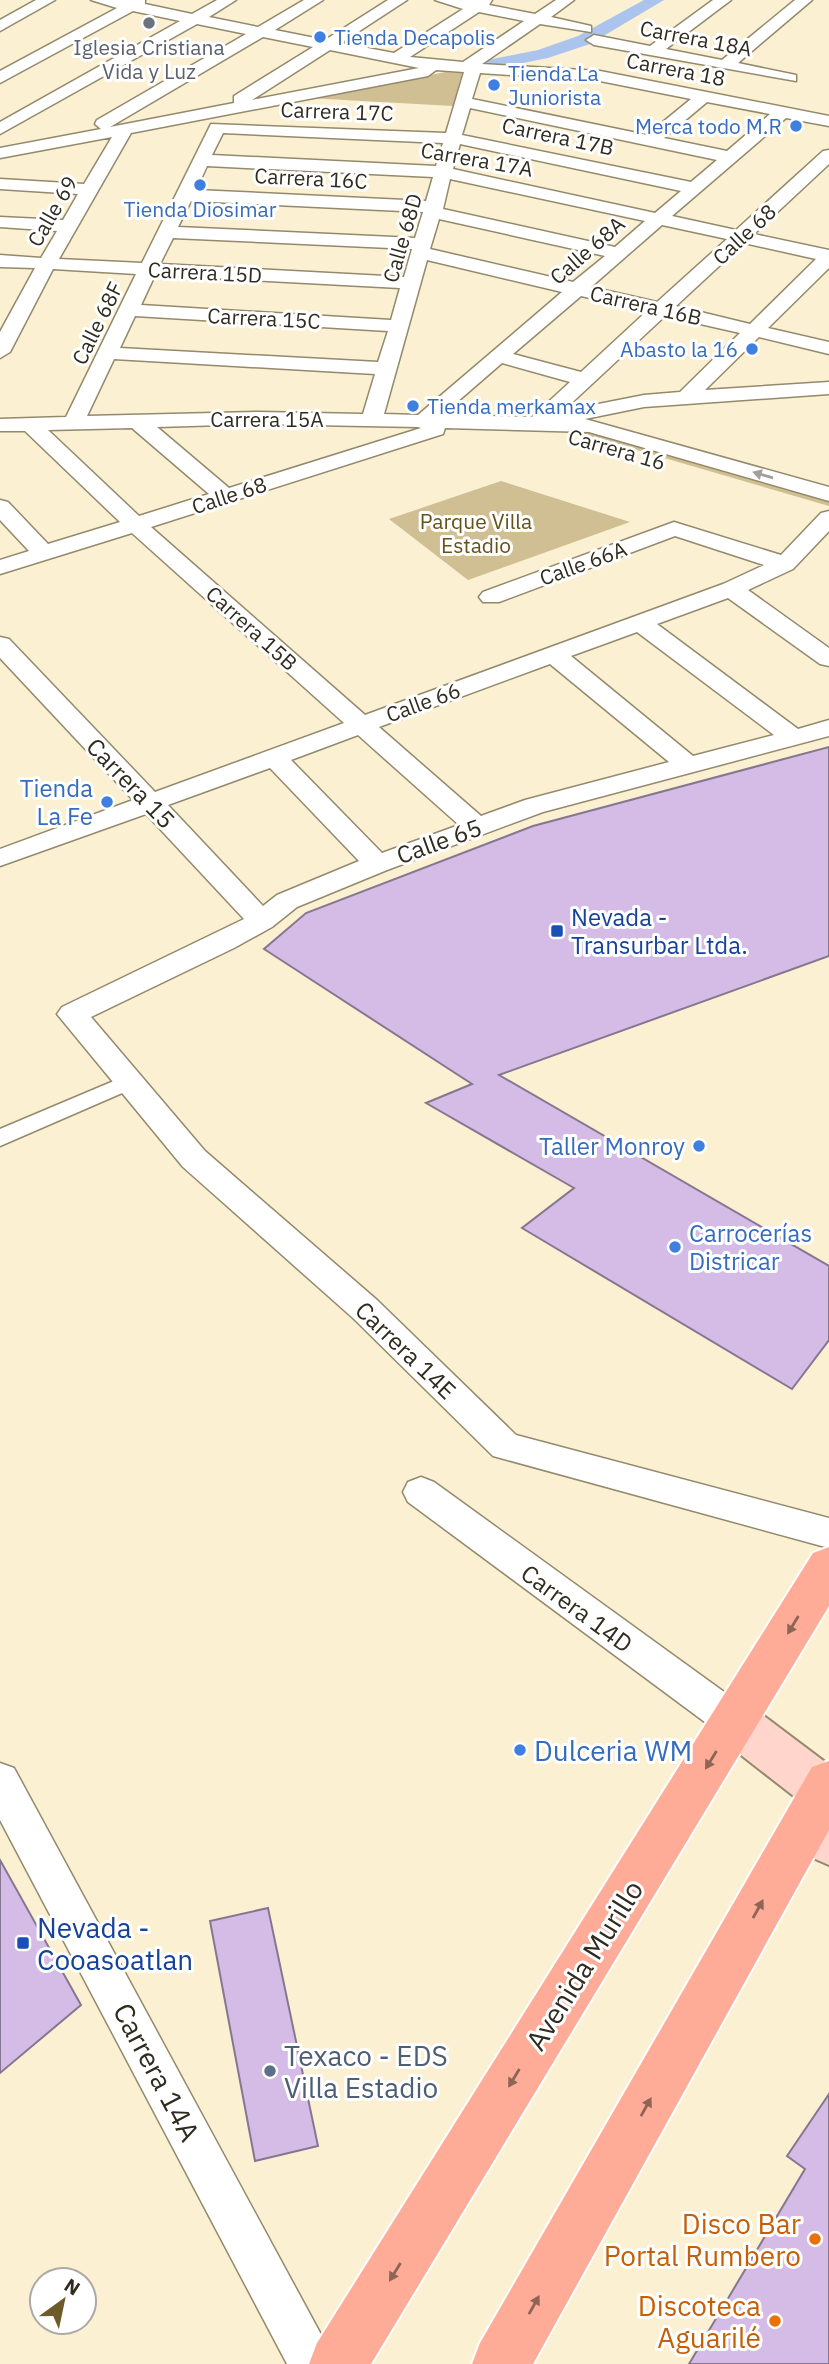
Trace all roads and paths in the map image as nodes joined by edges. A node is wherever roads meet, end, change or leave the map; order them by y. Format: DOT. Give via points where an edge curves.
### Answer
graph roads {
  1 [pos="47,0"];
  2 [pos="99,0"];
  3 [pos="229,0"];
  4 [pos="315,0"];
  5 [pos="399,0"];
  6 [pos="443,0"];
  7 [pos="566,0"];
  8 [pos="723,0"];
  9 [pos="804,0"];
  10 [pos="137,3"];
  11 [pos="481,3"];
  12 [pos="195,19"];
  13 [pos="538,19"];
  14 [pos="0,26"];
  15 [pos="262,32"];
  16 [pos="327,45"];
  17 [pos="654,51"];
  18 [pos="396,59"];
  19 [pos="726,65"];
  20 [pos="462,68"];
  21 [pos="0,78"];
  22 [pos="790,78"];
  23 [pos="704,96"];
  24 [pos="463,102"];
  25 [pos="12,104"];
  26 [pos="36,110"];
  27 [pos="783,112"];
  28 [pos="221,119"];
  29 [pos="829,121"];
  30 [pos="103,124"];
  31 [pos="0,129"];
  32 [pos="126,130"];
  33 [pos="454,138"];
  34 [pos="650,141"];
  35 [pos="0,153"];
  36 [pos="829,155"];
  37 [pos="730,157"];
  38 [pos="201,160"];
  39 [pos="444,172"];
  40 [pos="0,184"];
  41 [pos="694,188"];
  42 [pos="90,190"];
  43 [pos="184,195"];
  44 [pos="434,210"];
  45 [pos="658,219"];
  46 [pos="0,222"];
  47 [pos="68,226"];
  48 [pos="166,232"];
  49 [pos="741,237"];
  50 [pos="423,249"];
  51 [pos="618,253"];
  52 [pos="829,257"];
  53 [pos="0,261"];
  54 [pos="47,264"];
  55 [pos="148,269"];
  56 [pos="410,283"];
  57 [pos="577,289"];
  58 [pos="0,302"];
  59 [pos="24,303"];
  60 [pos="663,309"];
  61 [pos="128,310"];
  62 [pos="400,326"];
  63 [pos="756,331"];
  64 [pos="1,347"];
  65 [pos="829,348"];
  66 [pos="107,353"];
  67 [pos="498,356"];
  68 [pos="386,369"];
  69 [pos="584,379"];
  70 [pos="829,388"];
  71 [pos="687,397"];
  72 [pos="372,420"];
  73 [pos="137,421"];
  74 [pos="422,422"];
  75 [pos="73,424"];
  76 [pos="458,424"];
  77 [pos="0,425"];
  78 [pos="31,425"];
  79 [pos="535,425"];
  80 [pos="829,494"];
  81 [pos="225,496"];
  82 [pos="0,508"];
  83 [pos="829,512"];
  84 [pos="829,518"];
  85 [pos="137,526"];
  86 [pos="44,553"];
  87 [pos="785,564"];
  88 [pos="0,567"];
  89 [pos="731,589"];
  90 [pos="491,597"];
  91 [pos="640,623"];
  92 [pos="0,644"];
  93 [pos="554,655"];
  94 [pos="829,659"];
  95 [pos="364,724"];
  96 [pos="829,728"];
  97 [pos="793,737"];
  98 [pos="275,758"];
  99 [pos="689,765"];
  100 [pos="150,803"];
  101 [pos="477,827"];
  102 [pos="0,858"];
  103 [pos="377,864"];
  104 [pos="262,921"];
  105 [pos="72,1014"];
  106 [pos="128,1082"];
  107 [pos="0,1138"];
  108 [pos="421,1492"];
  109 [pos="829,1533"];
  110 [pos="829,1566"];
  111 [pos="735,1722"];
  112 [pos="0,1782"];
  113 [pos="828,1788"];
  114 [pos="829,1842"];
  115 [pos="313,2364"];
  116 [pos="338,2364"];
  117 [pos="501,2364"];
  1 -- 14 [label="street"];
  2 -- 10 [label="street, Carrera 18"];
  3 -- 12 [label="street"];
  4 -- 15 [label="street"];
  5 -- 16 [label="street"];
  6 -- 11 [label="street, Carrera 18A"];
  7 -- 13 [label="street"];
  8 -- 17 [label="street"];
  9 -- 19 [label="street"];
  10 -- 12 [label="street, Carrera 18"];
  10 -- 21 [label="street"];
  11 -- 13 [label="street, Carrera 18A"];
  11 -- 18 [label="street"];
  12 -- 15 [label="street, Carrera 18"];
  12 -- 26 [label="street"];
  13 -- 17 [label="street, Carrera 18A"];
  13 -- 20 [label="street"];
  15 -- 16 [label="street, Carrera 18"];
  15 -- 30 [label="street"];
  16 -- 18 [label="street, Carrera 18"];
  16 -- 28 [label="street"];
  17 -- 19 [label="street, Carrera 18A"];
  18 -- 20 [label="street, Carrera 18"];
  19 -- 22 [label="street, Carrera 18A"];
  20 -- 23 [label="street, Carrera 18" via="600,76"];
  20 -- 24 [label="street, Calle 68D"];
  20 -- 28 [label="street"];
  23 -- 27 [label="street, Carrera 18"];
  23 -- 34 [label="street"];
  24 -- 33 [label="street, Calle 68D"];
  24 -- 34 [label="street"];
  25 -- 26 [label="street"];
  26 -- 30 [label="street"];
  26 -- 31 [label="street"];
  27 -- 29 [label="street, Carrera 18"];
  27 -- 37 [label="street, Calle 68A"];
  28 -- 32 [label="street"];
  28 -- 33 [label="street, Carrera 17C"];
  28 -- 38 [label="street, Calle 68F"];
  30 -- 32 [label="street"];
  32 -- 35 [label="street"];
  32 -- 42 [label="street, Calle 69"];
  33 -- 39 [label="street, Calle 68D"];
  33 -- 41 [label="street, Carrera 17B"];
  34 -- 37 [label="street"];
  36 -- 49 [label="street, Calle 68"];
  37 -- 41 [label="street, Calle 68A"];
  38 -- 39 [label="street, Carrera 17A"];
  38 -- 43 [label="street, Calle 68F"];
  39 -- 44 [label="street, Calle 68D"];
  39 -- 45 [label="street, Carrera 17A"];
  40 -- 42 [label="street"];
  41 -- 45 [label="street, Calle 68A"];
  42 -- 47 [label="street, Calle 69"];
  43 -- 44 [label="street, Carrera 16C"];
  43 -- 48 [label="street, Calle 68F"];
  44 -- 50 [label="street, Calle 68D"];
  44 -- 51 [label="street, Carrera 16C"];
  45 -- 49 [label="street, Carrera 17A"];
  45 -- 51 [label="street, Calle 68A"];
  46 -- 47 [label="street"];
  47 -- 54 [label="street, Calle 69"];
  48 -- 50 [label="street"];
  48 -- 55 [label="street, Calle 68F"];
  49 -- 52 [label="street"];
  49 -- 60 [label="street, Calle 68"];
  50 -- 56 [label="street, Calle 68D"];
  50 -- 57 [label="street, Carrera 16B"];
  51 -- 57 [label="street, Calle 68A"];
  52 -- 63 [label="street"];
  53 -- 54 [label="street, Carrera 15D"];
  54 -- 55 [label="street, Carrera 15D"];
  54 -- 59 [label="street, Calle 69"];
  55 -- 56 [label="street, Carrera 15D"];
  55 -- 61 [label="street, Calle 68F"];
  56 -- 62 [label="street, Calle 68D"];
  57 -- 60 [label="street, Carrera 16B"];
  57 -- 67 [label="street, Calle 68A"];
  58 -- 59 [label="street"];
  59 -- 64 [label="street, Calle 69"];
  60 -- 63 [label="street, Carrera 16B"];
  60 -- 69 [label="street, Calle 68"];
  61 -- 62 [label="street, Carrera 15C"];
  61 -- 66 [label="street, Calle 68F"];
  62 -- 68 [label="street, Calle 68D"];
  63 -- 65 [label="street, Carrera 16B"];
  63 -- 71 [label="street"];
  66 -- 68 [label="street"];
  66 -- 75 [label="street, Calle 68F"];
  67 -- 69 [label="street"];
  67 -- 74 [label="street, Calle 68A"];
  68 -- 72 [label="street, Calle 68D"];
  69 -- 79 [label="street, Calle 68"];
  70 -- 71 [label="street"];
  71 -- 79 [label="street" via="601,408"];
  72 -- 73 [label="street, Carrera 15A"];
  72 -- 74 [label="street, Carrera 15A"];
  73 -- 75 [label="street, Carrera 15A"];
  73 -- 81 [label="street"];
  74 -- 76 [label="street, Carrera 15A"];
  75 -- 78 [label="street, Carrera 15A"];
  76 -- 79 [label="street, Carrera 15A"];
  76 -- 81 [label="street, Calle 68"];
  77 -- 78 [label="street, Carrera 15A"];
  78 -- 85 [label="street, Carrera 15B"];
  80 -- 79 [label="street, Carrera 16, one-way" via="592,426"];
  79 -- 83 [label="street, Carrera 16"];
  81 -- 85 [label="street, Calle 68"];
  82 -- 86 [label="street"];
  84 -- 87 [label="street, Calle 66"];
  85 -- 86 [label="street, Calle 68"];
  85 -- 95 [label="street, Carrera 15B"];
  86 -- 88 [label="street, Calle 68"];
  87 -- 89 [label="street, Calle 66"];
  87 -- 90 [label="street, Calle 66A" via="674,529"];
  89 -- 91 [label="street, Calle 66"];
  89 -- 94 [label="street"];
  91 -- 93 [label="street, Calle 66"];
  91 -- 97 [label="street"];
  92 -- 100 [label="street, Carrera 15"];
  93 -- 95 [label="street, Calle 66"];
  93 -- 99 [label="street"];
  95 -- 98 [label="street, Calle 66"];
  95 -- 101 [label="street, Carrera 15B"];
  96 -- 97 [label="street, Calle 65"];
  97 -- 99 [label="street, Calle 65"];
  98 -- 100 [label="street, Calle 66"];
  98 -- 103 [label="street"];
  99 -- 101 [label="street, Calle 65" via="534,806"];
  100 -- 102 [label="street, Calle 66"];
  100 -- 104 [label="street, Carrera 15"];
  101 -- 103 [label="street, Calle 65"];
  103 -- 104 [label="street, Calle 65" via="287,901"];
  104 -- 105 [label="street, Calle 65"];
  105 -- 106 [label="street, Carrera 14E"];
  106 -- 107 [label="street"];
  106 -- 109 [label="street, Carrera 14E" via="194,1159 365,1309 505,1446"];
  108 -- 111 [label="street, Carrera 14D"];
  110 -- 111 [label="main road, Avenida Murillo, one-way"];
  111 -- 113 [label="main road"];
  111 -- 116 [label="main road, Avenida Murillo, one-way"];
  112 -- 115 [label="street, Carrera 14A"];
  113 -- 114 [label="main road" via="824,1839"];
  117 -- 113 [label="main road, one-way"];
}
